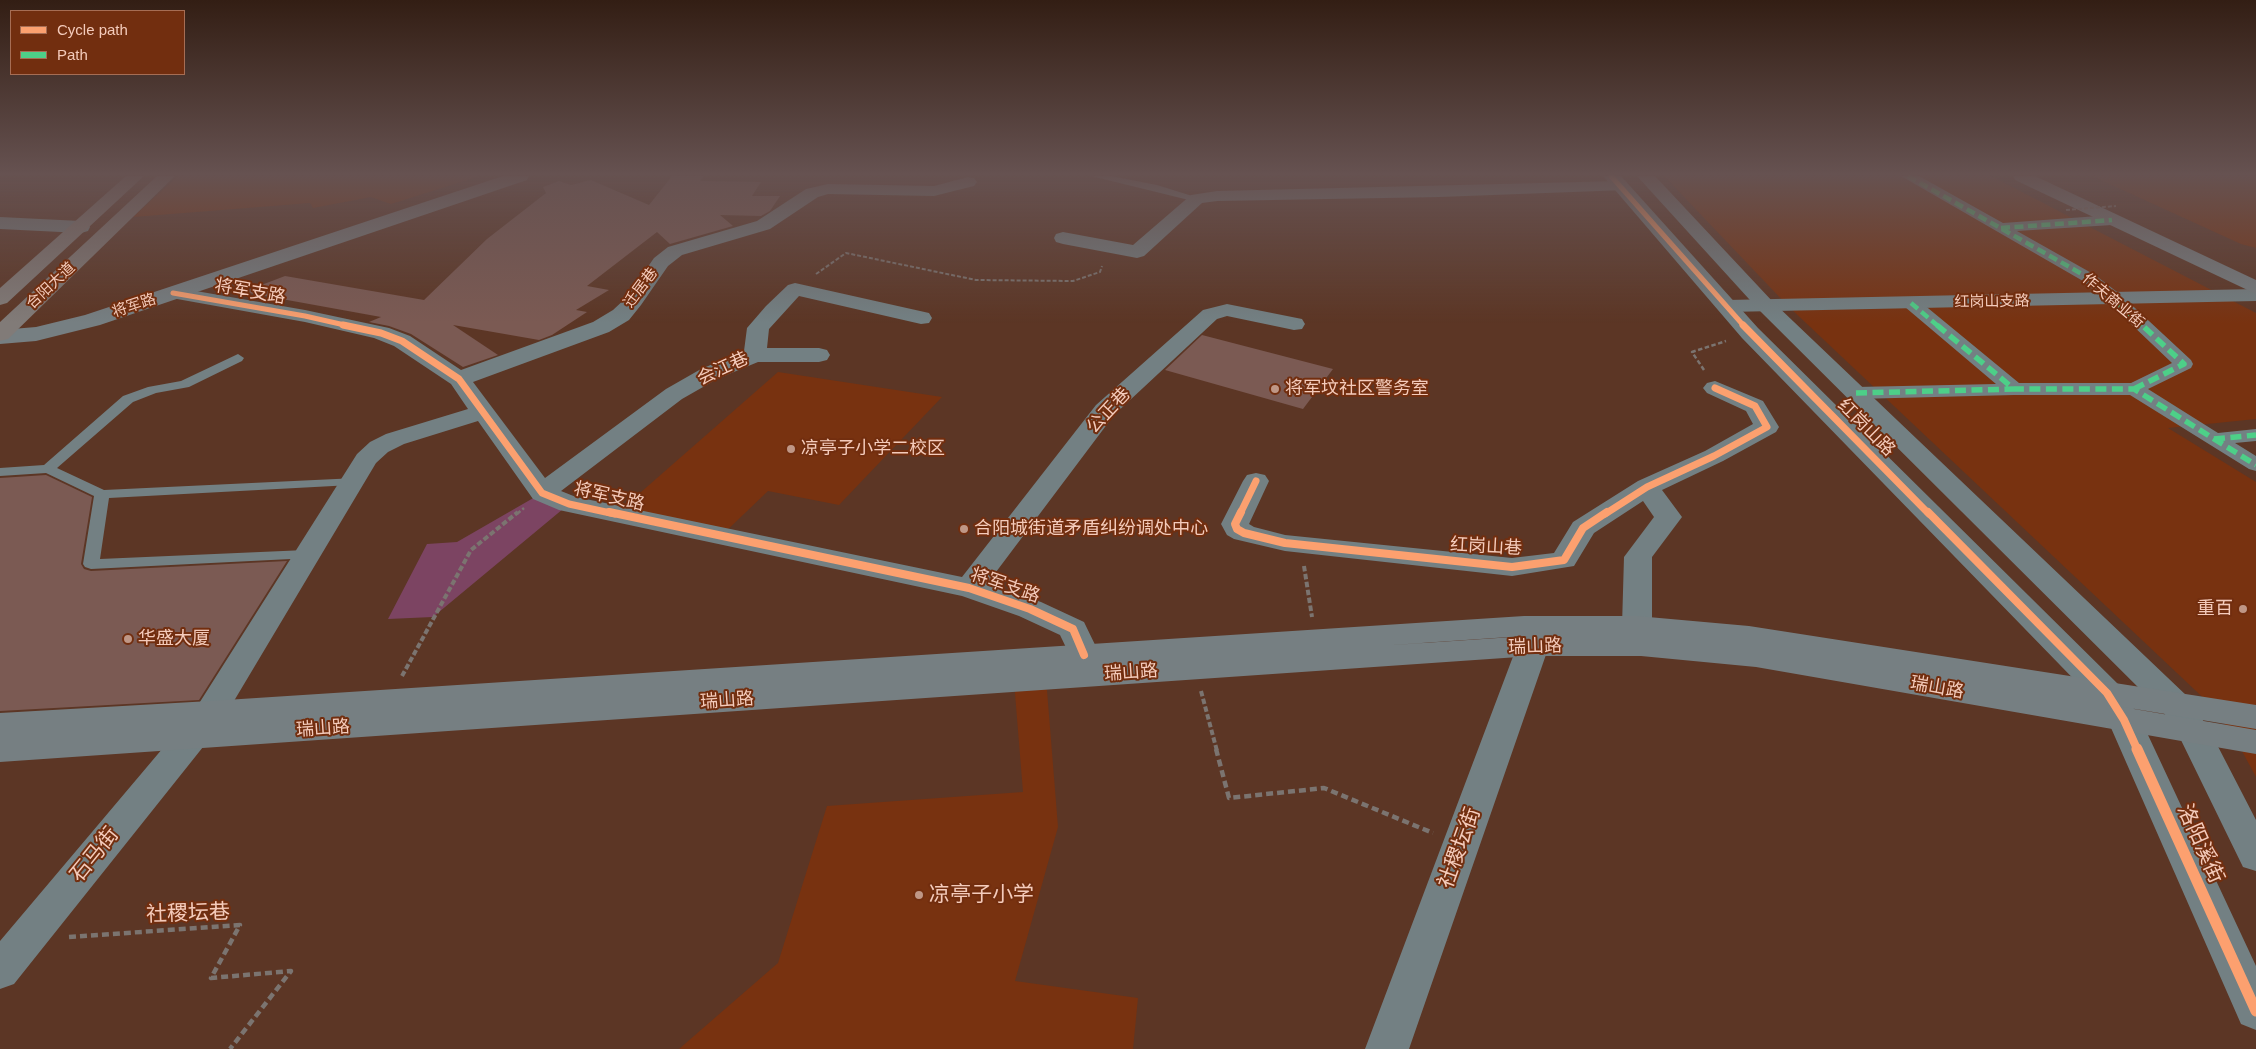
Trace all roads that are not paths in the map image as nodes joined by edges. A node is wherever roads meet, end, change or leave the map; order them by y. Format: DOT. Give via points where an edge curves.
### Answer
graph roads {
  1 [pos="39,225"];
  2 [pos="82,225"];
  3 [pos="115,225"];
  4 [pos="375,225"];
  5 [pos="763,225"];
  6 [pos="1168,225"];
  7 [pos="1655,225"];
  8 [pos="1691,225"];
  9 [pos="1995,225"];
  10 [pos="2023,225"];
  11 [pos="2137,225"];
  12 [pos="80,227"];
  13 [pos="2000,228"];
  14 [pos="1063,238"];
  15 [pos="2256,288"];
  16 [pos="172,293"];
  17 [pos="2256,295"];
  18 [pos="0,299"];
  19 [pos="2115,299"];
  20 [pos="1911,303"];
  21 [pos="1727,306"];
  22 [pos="1766,306"];
  23 [pos="921,318"];
  24 [pos="1294,324"];
  25 [pos="0,334"];
  26 [pos="0,338"];
  27 [pos="755,355"];
  28 [pos="820,355"];
  29 [pos="238,358"];
  30 [pos="459,379"];
  31 [pos="1715,388"];
  32 [pos="2134,389"];
  33 [pos="2014,390"];
  34 [pos="1856,393"];
  35 [pos="483,412"];
  36 [pos="2256,436"];
  37 [pos="2214,440"];
  38 [pos="2256,465"];
  39 [pos="48,469"];
  40 [pos="0,472"];
  41 [pos="352,481"];
  42 [pos="1256,481"];
  43 [pos="1647,488"];
  44 [pos="542,493"];
  45 [pos="102,494"];
  46 [pos="306,555"];
  47 [pos="968,588"];
  48 [pos="1637,626"];
  49 [pos="1532,646"];
  50 [pos="1084,655"];
  51 [pos="2176,705"];
  52 [pos="2116,707"];
  53 [pos="2256,717"];
  54 [pos="0,725"];
  55 [pos="200,725"];
  56 [pos="2194,733"];
  57 [pos="2256,742"];
  58 [pos="0,749"];
  59 [pos="2256,856"];
  60 [pos="0,971"];
  61 [pos="2256,1011"];
  62 [pos="1387,1049"];
  1 -- 12 [label="street"];
  2 -- 12 [label="highway, 合阳大道"];
  3 -- 25 [label="highway, 合阳大道"];
  4 -- 16 [label="main road, 将军路"];
  5 -- 30 [label="street, 迁居巷" via="675,251 661,262 621,315 601,327"];
  6 -- 14 [label="street" via="1137,252"];
  7 -- 21 [label="street, 红岗山路"];
  8 -- 22 [label="street, 红岗山路"];
  9 -- 13 [label="street, 作夫商业街"];
  10 -- 13 [label="street"];
  11 -- 15 [label="main road"];
  12 -- 18 [label="highway, 合阳大道"];
  13 -- 19 [label="street, 作夫商业街" via="2088,278"];
  16 -- 26 [label="main road, 将军路" via="92,320 36,334"];
  16 -- 30 [label="street, 将军支路" via="380,333 402,341"];
  17 -- 19 [label="street, 红岗山支路"];
  19 -- 20 [label="street, 红岗山支路"];
  19 -- 32 [label="street, 作夫商业街" via="2184,364"];
  20 -- 22 [label="street, 红岗山支路"];
  20 -- 33 [label="street"];
  21 -- 22 [label="street, 红岗山支路"];
  21 -- 52 [label="street, 红岗山路"];
  22 -- 34 [label="street, 红岗山路"];
  23 -- 27 [label="street, 会江巷" via="795,289 758,328"];
  24 -- 47 [label="street, 公正巷" via="1227,310 1210,314 1105,410"];
  27 -- 28 [label="street"];
  27 -- 44 [label="street, 会江巷" via="709,374 674,394"];
  29 -- 39 [label="lane" via="184,384 128,399"];
  30 -- 35 [label="street, 将军支路"];
  31 -- 43 [label="street, 红岗山巷" via="1755,406 1767,427"];
  32 -- 33 [label="street, 作夫商业街"];
  32 -- 37 [label="street"];
  33 -- 34 [label="street, 作夫商业街"];
  34 -- 51 [label="street, 红岗山路"];
  35 -- 41 [label="street, 石马街" via="379,447 366,459"];
  35 -- 44 [label="street, 将军支路"];
  36 -- 37 [label="street"];
  37 -- 38 [label="street"];
  39 -- 40 [label="lane"];
  39 -- 45 [label="lane"];
  41 -- 45 [label="lane"];
  41 -- 46 [label="street, 石马街"];
  42 -- 43 [label="street, 红岗山巷" via="1235,524 1244,533 1285,544 1512,567 1564,560 1583,528"];
  43 -- 48 [label="street" via="1668,517 1638,556"];
  44 -- 47 [label="street, 将军支路" via="569,504"];
  45 -- 46 [label="lane" via="91,564"];
  46 -- 55 [label="street, 石马街"];
  47 -- 50 [label="street, 将军支路" via="1030,609 1073,629"];
  48 -- 50 [label="main road, 瑞山路" via="1524,626"];
  48 -- 52 [label="main road, 瑞山路" via="1749,636"];
  49 -- 52 [label="main road, 瑞山路" via="1641,646 1756,656"];
  49 -- 55 [label="main road, 瑞山路" via="1195,669"];
  49 -- 62 [label="street, 社稷坛街"];
  50 -- 55 [label="main road, 瑞山路" via="389,701"];
  51 -- 52 [label="main road, 瑞山路"];
  51 -- 53 [label="main road, 瑞山路"];
  51 -- 56 [label="street"];
  52 -- 56 [label="main road, 瑞山路"];
  52 -- 61 [label="street, 洛阳溪街"];
  54 -- 55 [label="main road, 瑞山路"];
  55 -- 58 [label="main road, 瑞山路"];
  55 -- 60 [label="street, 石马街"];
  56 -- 57 [label="main road, 瑞山路"];
  56 -- 59 [label="street"];
}
